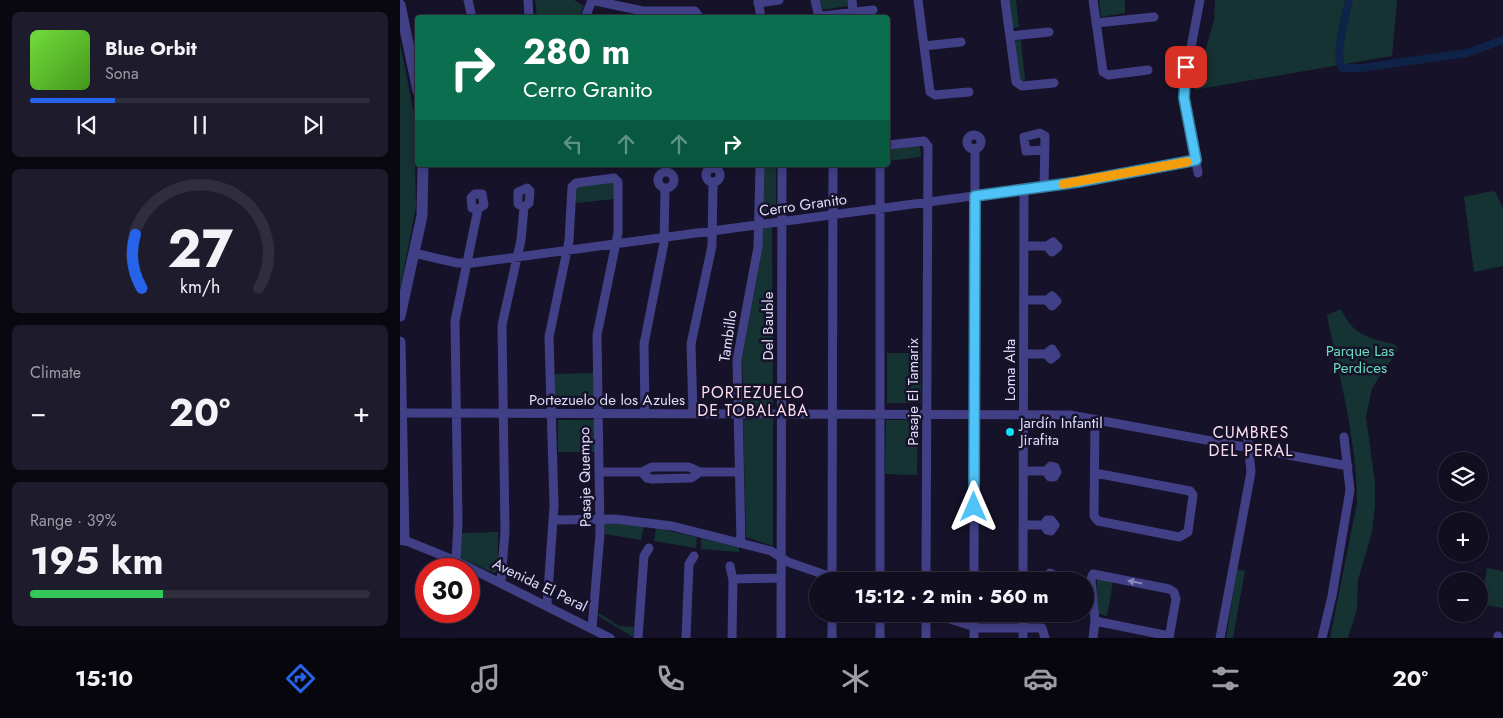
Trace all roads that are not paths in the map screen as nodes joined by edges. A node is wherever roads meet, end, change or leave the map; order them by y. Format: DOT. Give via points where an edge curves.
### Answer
graph roads {
  1 [pos="468,0"];
  2 [pos="528,0"];
  3 [pos="591,0"];
  4 [pos="779,0"];
  5 [pos="815,0"];
  6 [pos="852,0"];
  7 [pos="918,0"];
  8 [pos="1006,0"];
  9 [pos="1094,0"];
  10 [pos="1200,0"];
  11 [pos="758,2"];
  12 [pos="400,5"];
  13 [pos="873,10"];
  14 [pos="853,12"];
  15 [pos="471,15"];
  16 [pos="529,15"];
  17 [pos="586,15"];
  18 [pos="699,15"];
  19 [pos="760,15"];
  20 [pos="821,15"];
  21 [pos="830,15"];
  22 [pos="1154,17"];
  23 [pos="1096,23"];
  24 [pos="1049,32"];
  25 [pos="1010,36"];
  26 [pos="961,42"];
  27 [pos="924,46"];
  28 [pos="1148,70"];
  29 [pos="415,77"];
  30 [pos="1054,83"];
  31 [pos="969,92"];
  32 [pos="890,145"];
  33 [pos="975,148"];
  34 [pos="1045,150"];
  35 [pos="1196,160"];
  36 [pos="423,167"];
  37 [pos="760,167"];
  38 [pos="782,167"];
  39 [pos="833,167"];
  40 [pos="880,167"];
  41 [pos="1198,172"];
  42 [pos="713,183"];
  43 [pos="1044,187"];
  44 [pos="665,188"];
  45 [pos="1024,189"];
  46 [pos="975,196"];
  47 [pos="927,202"];
  48 [pos="524,207"];
  49 [pos="880,208"];
  50 [pos="478,209"];
  51 [pos="834,215"];
  52 [pos="782,222"];
  53 [pos="759,225"];
  54 [pos="713,231"];
  55 [pos="664,237"];
  56 [pos="616,244"];
  57 [pos="1024,246"];
  58 [pos="1047,246"];
  59 [pos="566,250"];
  60 [pos="414,253"];
  61 [pos="516,257"];
  62 [pos="467,263"];
  63 [pos="1024,300"];
  64 [pos="1047,300"];
  65 [pos="400,316"];
  66 [pos="400,342"];
  67 [pos="1024,354"];
  68 [pos="1046,354"];
  69 [pos="401,413"];
  70 [pos="456,413"];
  71 [pos="503,413"];
  72 [pos="551,413"];
  73 [pos="598,413"];
  74 [pos="645,414"];
  75 [pos="693,414"];
  76 [pos="738,414"];
  77 [pos="782,414"];
  78 [pos="833,414"];
  79 [pos="880,414"];
  80 [pos="926,414"];
  81 [pos="974,414"];
  82 [pos="1024,414"];
  83 [pos="1095,418"];
  84 [pos="1247,431"];
  85 [pos="1344,437"];
  86 [pos="1250,447"];
  87 [pos="1348,466"];
  88 [pos="1024,471"];
  89 [pos="1046,471"];
  90 [pos="599,472"];
  91 [pos="740,472"];
  92 [pos="1095,473"];
  93 [pos="600,519"];
  94 [pos="554,520"];
  95 [pos="1023,525"];
  96 [pos="1055,525"];
  97 [pos="402,540"];
  98 [pos="741,543"];
  99 [pos="649,548"];
  100 [pos="694,556"];
  101 [pos="448,558"];
  102 [pos="456,558"];
  103 [pos="782,558"];
  104 [pos="730,566"];
  105 [pos="480,572"];
  106 [pos="815,572"];
  107 [pos="832,572"];
  108 [pos="880,572"];
  109 [pos="926,572"];
  110 [pos="974,572"];
  111 [pos="1023,572"];
  112 [pos="781,578"];
  113 [pos="732,580"];
  114 [pos="501,582"];
  115 [pos="547,605"];
  116 [pos="1095,621"];
  117 [pos="832,622"];
  118 [pos="880,622"];
  119 [pos="926,622"];
  120 [pos="959,622"];
  121 [pos="974,622"];
  122 [pos="1023,622"];
  123 [pos="974,627"];
  124 [pos="592,628"];
  125 [pos="1023,628"];
  126 [pos="1169,637"];
  127 [pos="610,638"];
  128 [pos="638,638"];
  129 [pos="686,638"];
  130 [pos="732,638"];
  131 [pos="781,638"];
  132 [pos="832,638"];
  133 [pos="880,638"];
  134 [pos="926,638"];
  135 [pos="974,638"];
  136 [pos="1023,638"];
  137 [pos="1045,638"];
  138 [pos="1093,638"];
  139 [pos="1220,638"];
  140 [pos="1322,638"];
  1 -- 15 [label="street"];
  2 -- 16 [label="street"];
  3 -- 17 [label="street"];
  3 -- 18 [label="street" via="643,11"];
  4 -- 11 [label="street"];
  5 -- 20 [label="street"];
  6 -- 14 [label="street"];
  7 -- 27 [label="street"];
  8 -- 25 [label="street"];
  9 -- 23 [label="street"];
  10 -- 35 [label="street" via="1183,89"];
  11 -- 19 [label="street"];
  12 -- 29 [label="street"];
  13 -- 14 [label="street"];
  14 -- 21 [label="street"];
  22 -- 23 [label="street"];
  23 -- 28 [label="street" via="1104,74"];
  24 -- 25 [label="street"];
  25 -- 30 [label="street" via="1017,83 1024,86"];
  26 -- 27 [label="street"];
  27 -- 31 [label="street" via="931,93"];
  32 -- 47 [label="street, Pasaje El Tamarix" via="924,141 928,144"];
  33 -- 46 [label="street"];
  34 -- 43 [label="street"];
  35 -- 41 [label="street"];
  35 -- 43 [label="street, Cerro Granito"];
  36 -- 60 [label="street" via="422,216"];
  37 -- 53 [label="street, Tambillo"];
  38 -- 52 [label="street, Del Bauble"];
  39 -- 51 [label="street"];
  40 -- 49 [label="street"];
  42 -- 54 [label="street"];
  43 -- 45 [label="street, Cerro Granito"];
  44 -- 55 [label="street"];
  45 -- 46 [label="street, Cerro Granito"];
  45 -- 57 [label="street, Loma Alta"];
  46 -- 47 [label="street, Cerro Granito"];
  46 -- 81 [label="street"];
  47 -- 49 [label="street, Cerro Granito"];
  47 -- 80 [label="street, Pasaje El Tamarix"];
  48 -- 61 [label="street"];
  49 -- 51 [label="street, Cerro Granito"];
  49 -- 79 [label="street"];
  50 -- 62 [label="street"];
  51 -- 52 [label="street, Cerro Granito"];
  51 -- 78 [label="street"];
  52 -- 53 [label="street, Cerro Granito"];
  52 -- 77 [label="street, Del Bauble"];
  53 -- 54 [label="street, Cerro Granito"];
  53 -- 76 [label="street, Tambillo" via="757,254 737,352"];
  54 -- 55 [label="street, Cerro Granito"];
  54 -- 75 [label="street" via="692,344"];
  55 -- 56 [label="street, Cerro Granito"];
  55 -- 74 [label="street" via="645,335"];
  56 -- 59 [label="street, Cerro Granito"];
  56 -- 59 [label="street, Pasaje Quempo" via="616,179 573,185"];
  56 -- 73 [label="street, Pasaje Quempo" via="597,335"];
  57 -- 58 [label="street"];
  57 -- 63 [label="street, Loma Alta"];
  59 -- 61 [label="street, Cerro Granito"];
  59 -- 72 [label="street" via="550,330"];
  60 -- 62 [label="street, Cerro Granito"];
  60 -- 65 [label="street"];
  61 -- 62 [label="street, Cerro Granito"];
  61 -- 71 [label="street" via="502,326"];
  62 -- 70 [label="street" via="455,322"];
  63 -- 64 [label="street"];
  63 -- 67 [label="street, Loma Alta"];
  66 -- 69 [label="street"];
  67 -- 68 [label="street"];
  67 -- 82 [label="street, Loma Alta"];
  69 -- 70 [label="street, Portezuelo de los Azules"];
  69 -- 97 [label="street"];
  70 -- 71 [label="street, Portezuelo de los Azules"];
  70 -- 102 [label="street"];
  71 -- 72 [label="street, Portezuelo de los Azules"];
  71 -- 114 [label="street" via="505,531"];
  72 -- 73 [label="street, Portezuelo de los Azules"];
  72 -- 94 [label="street"];
  73 -- 74 [label="street, Portezuelo de los Azules"];
  73 -- 90 [label="street, Pasaje Quempo"];
  74 -- 75 [label="street, Portezuelo de los Azules"];
  75 -- 76 [label="street, Portezuelo de los Azules"];
  76 -- 77 [label="street, Portezuelo de los Azules"];
  76 -- 91 [label="street, Tambillo"];
  77 -- 78 [label="street, Portezuelo de los Azules"];
  77 -- 103 [label="street, Del Bauble"];
  78 -- 79 [label="street, Portezuelo de los Azules"];
  78 -- 107 [label="street"];
  79 -- 80 [label="street, Portezuelo de los Azules"];
  79 -- 108 [label="street"];
  80 -- 81 [label="street, Portezuelo de los Azules"];
  80 -- 109 [label="street, Pasaje El Tamarix"];
  81 -- 82 [label="street, Portezuelo de los Azules"];
  81 -- 110 [label="street"];
  82 -- 83 [label="street, Portezuelo de los Azules"];
  82 -- 88 [label="street, Loma Alta"];
  83 -- 86 [label="street, Portezuelo de los Azules"];
  83 -- 92 [label="street"];
  84 -- 86 [label="street"];
  85 -- 87 [label="street"];
  86 -- 87 [label="street, Portezuelo de los Azules"];
  86 -- 139 [label="street" via="1248,489"];
  87 -- 140 [label="street" via="1350,490"];
  88 -- 89 [label="street"];
  88 -- 95 [label="street, Loma Alta"];
  90 -- 91 [label="street" via="642,472 652,479 691,478 700,472"];
  90 -- 93 [label="street, Pasaje Quempo"];
  91 -- 98 [label="street, Tambillo"];
  92 -- 92 [label="street" via="1190,491 1194,495 1188,532 1178,537 1098,521 1094,516"];
  93 -- 94 [label="street"];
  93 -- 98 [label="street" via="657,523"];
  93 -- 124 [label="street, Pasaje Quempo"];
  94 -- 115 [label="street"];
  95 -- 96 [label="street" via="1044,525 1051,520"];
  95 -- 111 [label="street, Loma Alta"];
  97 -- 101 [label="street, Avenida El Peral"];
  98 -- 103 [label="street" via="771,551"];
  99 -- 128 [label="street" via="644,556"];
  100 -- 129 [label="street" via="689,564"];
  103 -- 106 [label="street"];
  103 -- 112 [label="street, Del Bauble"];
  104 -- 113 [label="street"];
  105 -- 114 [label="street, Avenida El Peral"];
  112 -- 113 [label="street"];
  112 -- 131 [label="street, Del Bauble"];
  113 -- 130 [label="street"];
  114 -- 115 [label="street, Avenida El Peral"];
  115 -- 124 [label="street, Avenida El Peral"];
  116 -- 126 [label="street"];
  126 -- 116 [label="street, one-way" via="1176,599 1170,588 1093,574"];
  116 -- 138 [label="street"];
  117 -- 132 [label="street"];
  118 -- 133 [label="street"];
  119 -- 134 [label="street"];
  120 -- 123 [label="street"];
  121 -- 123 [label="street"];
  122 -- 125 [label="street"];
  123 -- 125 [label="street"];
  123 -- 135 [label="street"];
  124 -- 127 [label="street, Avenida El Peral"];
  125 -- 136 [label="street"];
  125 -- 137 [label="street" via="1042,628"];
}
